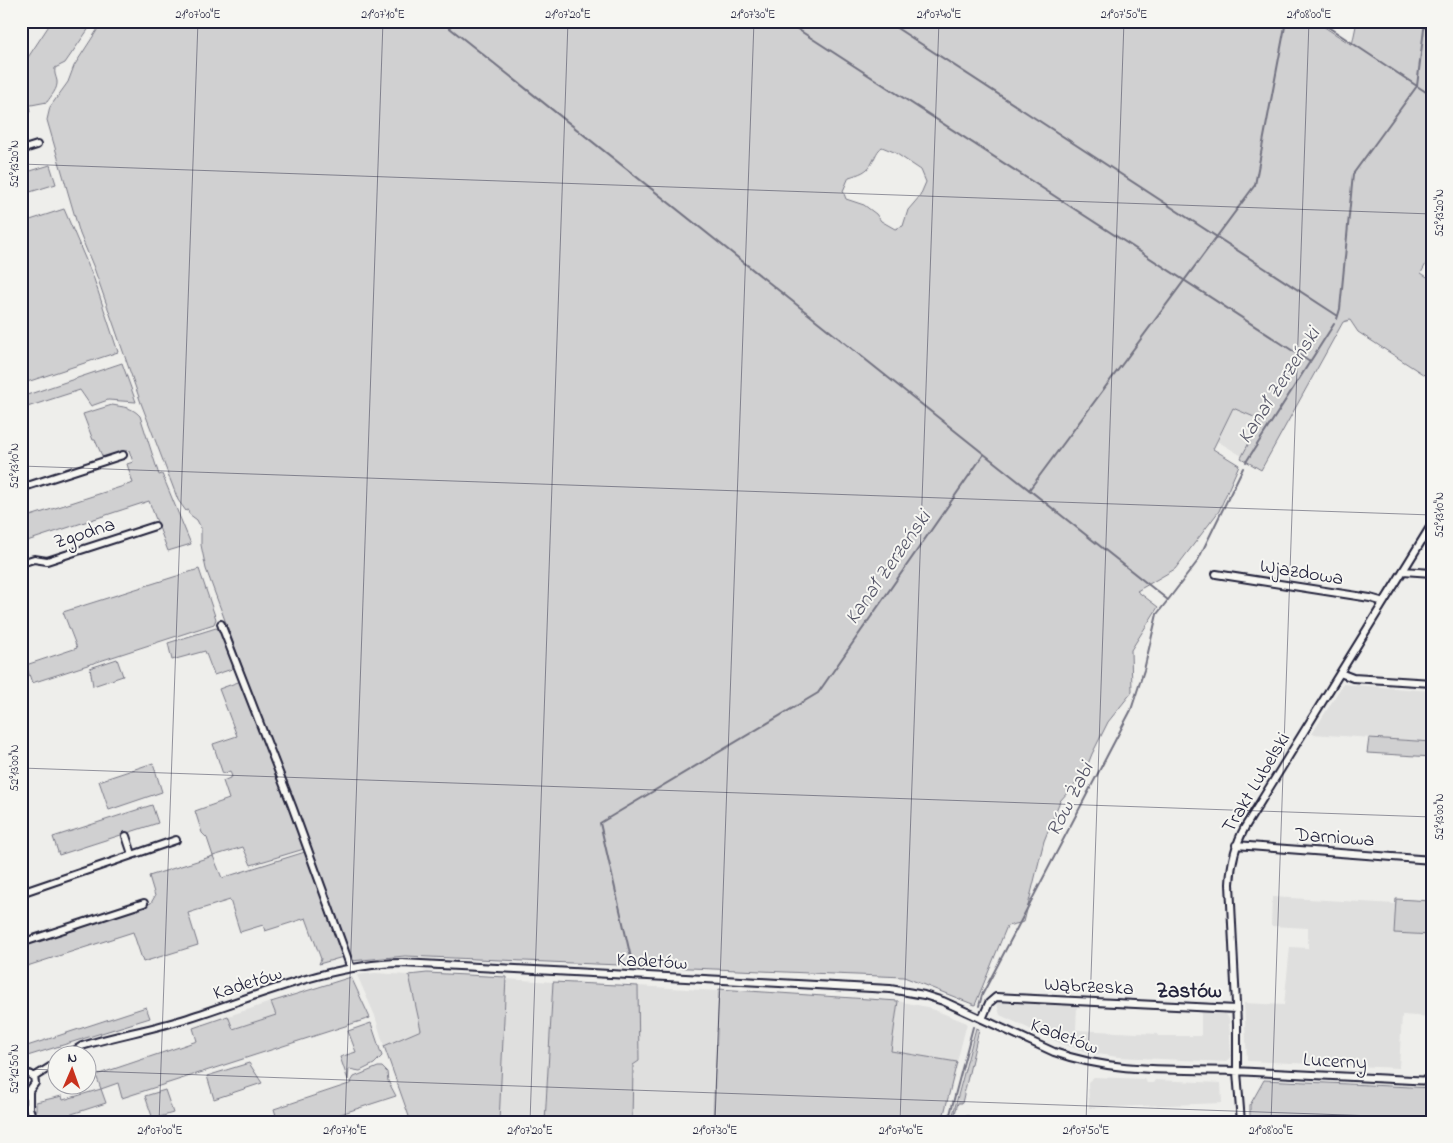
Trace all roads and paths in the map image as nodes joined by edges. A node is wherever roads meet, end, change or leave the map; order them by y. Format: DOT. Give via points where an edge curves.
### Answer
graph roads {
  1 [pos="37,144"];
  2 [pos="21,150"];
  3 [pos="123,455"];
  4 [pos="21,488"];
  5 [pos="1432,524"];
  6 [pos="155,526"];
  7 [pos="21,563"];
  8 [pos="1403,571"];
  9 [pos="1432,573"];
  10 [pos="1216,574"];
  11 [pos="1384,602"];
  12 [pos="221,624"];
  13 [pos="1340,673"];
  14 [pos="1432,683"];
  15 [pos="126,836"];
  16 [pos="176,840"];
  17 [pos="1236,845"];
  18 [pos="132,854"];
  19 [pos="1432,860"];
  20 [pos="21,893"];
  21 [pos="144,903"];
  22 [pos="21,943"];
  23 [pos="351,968"];
  24 [pos="1236,1009"];
  25 [pos="982,1019"];
  26 [pos="84,1046"];
  27 [pos="48,1068"];
  28 [pos="1237,1072"];
  29 [pos="22,1074"];
  30 [pos="34,1077"];
  31 [pos="1432,1081"];
  32 [pos="21,1089"];
  33 [pos="29,1090"];
  34 [pos="34,1122"];
  35 [pos="1241,1122"];
  1 -- 2 [label="street"];
  3 -- 4 [label="street"];
  5 -- 8 [label="street, Trakt Lubelski"];
  6 -- 7 [label="street, Zgodna" via="47,561 34,559"];
  8 -- 9 [label="street"];
  8 -- 11 [label="street, Trakt Lubelski"];
  10 -- 11 [label="street, Wjazdowa"];
  11 -- 13 [label="street, Trakt Lubelski"];
  12 -- 23 [label="street"];
  13 -- 14 [label="street" via="1353,678"];
  13 -- 17 [label="street, Trakt Lubelski"];
  15 -- 18 [label="street"];
  16 -- 18 [label="street"];
  17 -- 19 [label="street, Darniowa"];
  17 -- 24 [label="street, Trakt Lubelski" via="1230,884"];
  18 -- 20 [label="street"];
  21 -- 22 [label="street"];
  23 -- 25 [label="street, Kadetów" via="402,963 890,989 924,995"];
  23 -- 26 [label="street, Kadetów" via="186,1019"];
  24 -- 25 [label="street, Wąbrzeska" via="996,997 989,1003"];
  24 -- 28 [label="street, Trakt Lubelski"];
  25 -- 28 [label="street, Kadetów" via="1054,1052 1088,1063 1152,1070"];
  27 -- 30 [label="street"];
  28 -- 31 [label="street, Lucerny"];
  28 -- 35 [label="street, Trakt Lubelski"];
  29 -- 30 [label="street"];
  30 -- 33 [label="street" via="35,1083"];
  32 -- 33 [label="street"];
  33 -- 34 [label="street" via="29,1108"];
}
